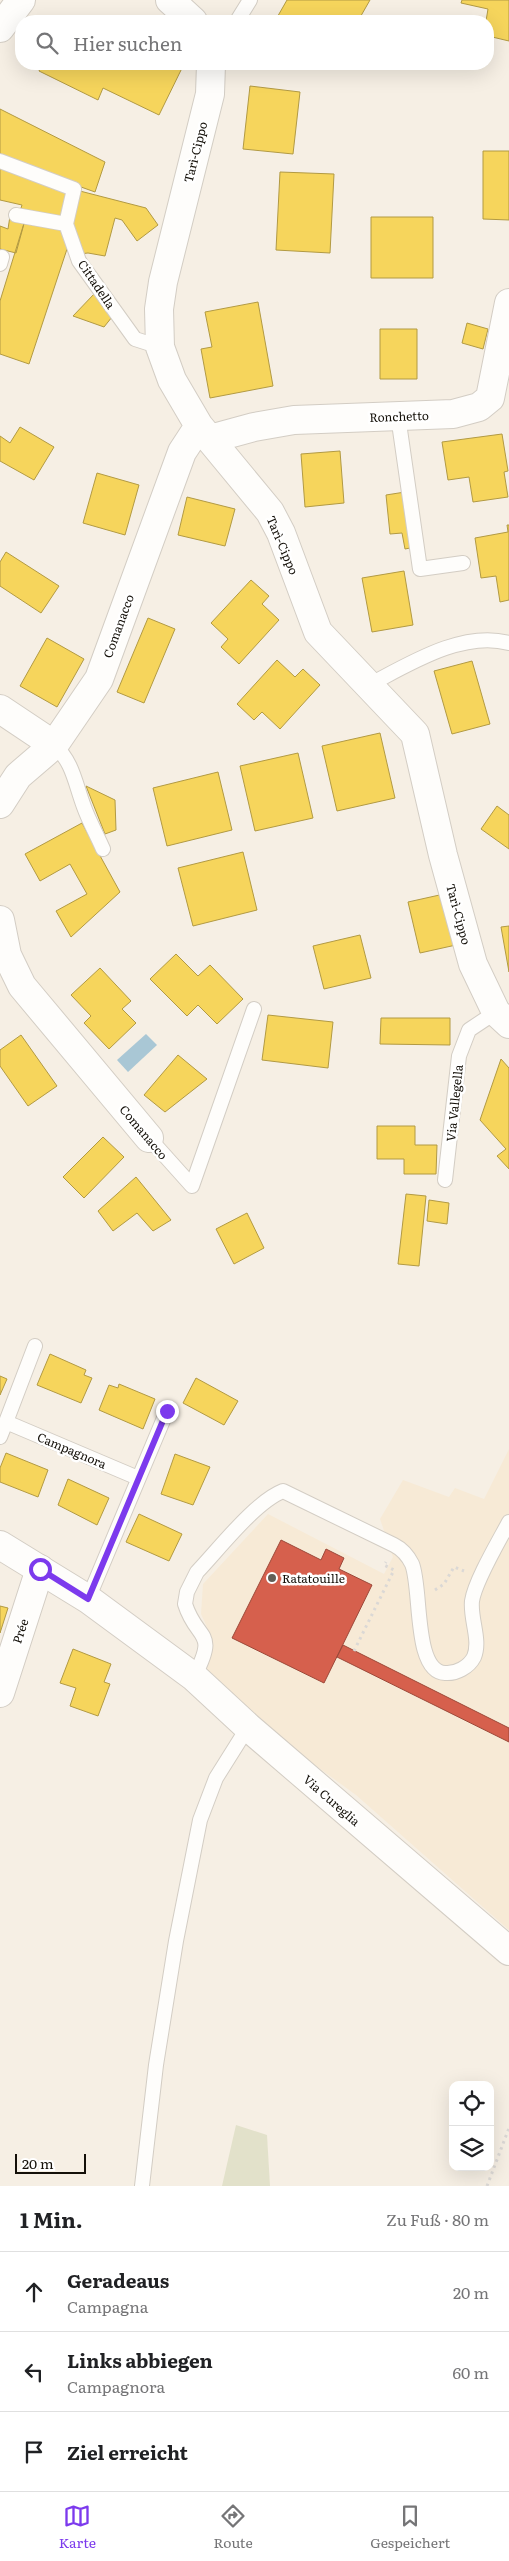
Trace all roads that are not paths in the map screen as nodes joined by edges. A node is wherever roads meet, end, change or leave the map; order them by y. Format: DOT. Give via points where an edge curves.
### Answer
graph roads {
  1 [pos="21,0"];
  2 [pos="170,0"];
  3 [pos="250,0"];
  4 [pos="186,15"];
  5 [pos="241,15"];
  6 [pos="0,28"];
  7 [pos="211,70"];
  8 [pos="0,161"];
  9 [pos="16,215"];
  10 [pos="66,224"];
  11 [pos="509,303"];
  12 [pos="160,347"];
  13 [pos="499,391"];
  14 [pos="398,416"];
  15 [pos="205,433"];
  16 [pos="462,563"];
  17 [pos="509,643"];
  18 [pos="368,685"];
  19 [pos="0,709"];
  20 [pos="54,745"];
  21 [pos="0,804"];
  22 [pos="103,849"];
  23 [pos="0,920"];
  24 [pos="254,1010"];
  25 [pos="502,1018"];
  26 [pos="149,1138"];
  27 [pos="445,1180"];
  28 [pos="35,1346"];
  29 [pos="167,1411"];
  30 [pos="6,1422"];
  31 [pos="0,1437"];
  32 [pos="138,1478"];
  33 [pos="509,1522"];
  34 [pos="0,1545"];
  35 [pos="40,1569"];
  36 [pos="88,1599"];
  37 [pos="194,1676"];
  38 [pos="0,1693"];
  39 [pos="248,1727"];
  40 [pos="509,1951"];
  41 [pos="142,2186"];
  1 -- 6 [label="street"];
  2 -- 4 [label="street"];
  3 -- 5 [label="lane"];
  7 -- 12 [label="street, Tarì-Cippo" via="210,94 163,282 159,309"];
  8 -- 10 [label="lane" via="74,189"];
  9 -- 10 [label="lane"];
  10 -- 12 [label="lane, Cittadella" via="79,261 135,339"];
  11 -- 13 [label="street, Ronchetto"];
  12 -- 15 [label="street, Tarì-Cippo" via="172,380"];
  13 -- 14 [label="street, Ronchetto" via="480,407 467,412"];
  14 -- 15 [label="street, Ronchetto" via="294,420"];
  14 -- 16 [label="lane" via="420,569"];
  15 -- 18 [label="street, Tarì-Cippo" via="270,512 318,632"];
  15 -- 20 [label="street, Comanacco" via="182,452 99,679"];
  17 -- 18 [label="lane" via="492,638 438,650"];
  18 -- 25 [label="street, Tarì-Cippo" via="415,734 473,964"];
  19 -- 20 [label="street"];
  20 -- 21 [label="street, Comanacco" via="18,776"];
  20 -- 22 [label="lane" via="69,763 84,808"];
  23 -- 26 [label="street, Comanacco" via="7,954 22,986"];
  24 -- 26 [label="lane, Comanacco" via="192,1186"];
  25 -- 27 [label="lane, Via Vallegella" via="469,1030 459,1056"];
  28 -- 30 [label="lane"];
  29 -- 32 [label="lane"];
  30 -- 31 [label="lane"];
  30 -- 32 [label="lane, Campagnora"];
  32 -- 36 [label="lane"];
  33 -- 37 [label="lane" via="472,1600 474,1656 464,1668 451,1673 434,1670 426,1659 414,1571 408,1557 394,1545 283,1491 270,1497 197,1572 187,1592 187,1610 202,1631 206,1644 203,1660"];
  34 -- 35 [label="street, Via Cureglia"];
  35 -- 36 [label="street, Via Cureglia"];
  35 -- 38 [label="street, Prée"];
  36 -- 37 [label="street, Via Cureglia"];
  37 -- 39 [label="street, Via Cureglia"];
  39 -- 40 [label="street, Via Cureglia"];
  39 -- 41 [label="lane" via="216,1778 200,1820 156,2065"];
}
